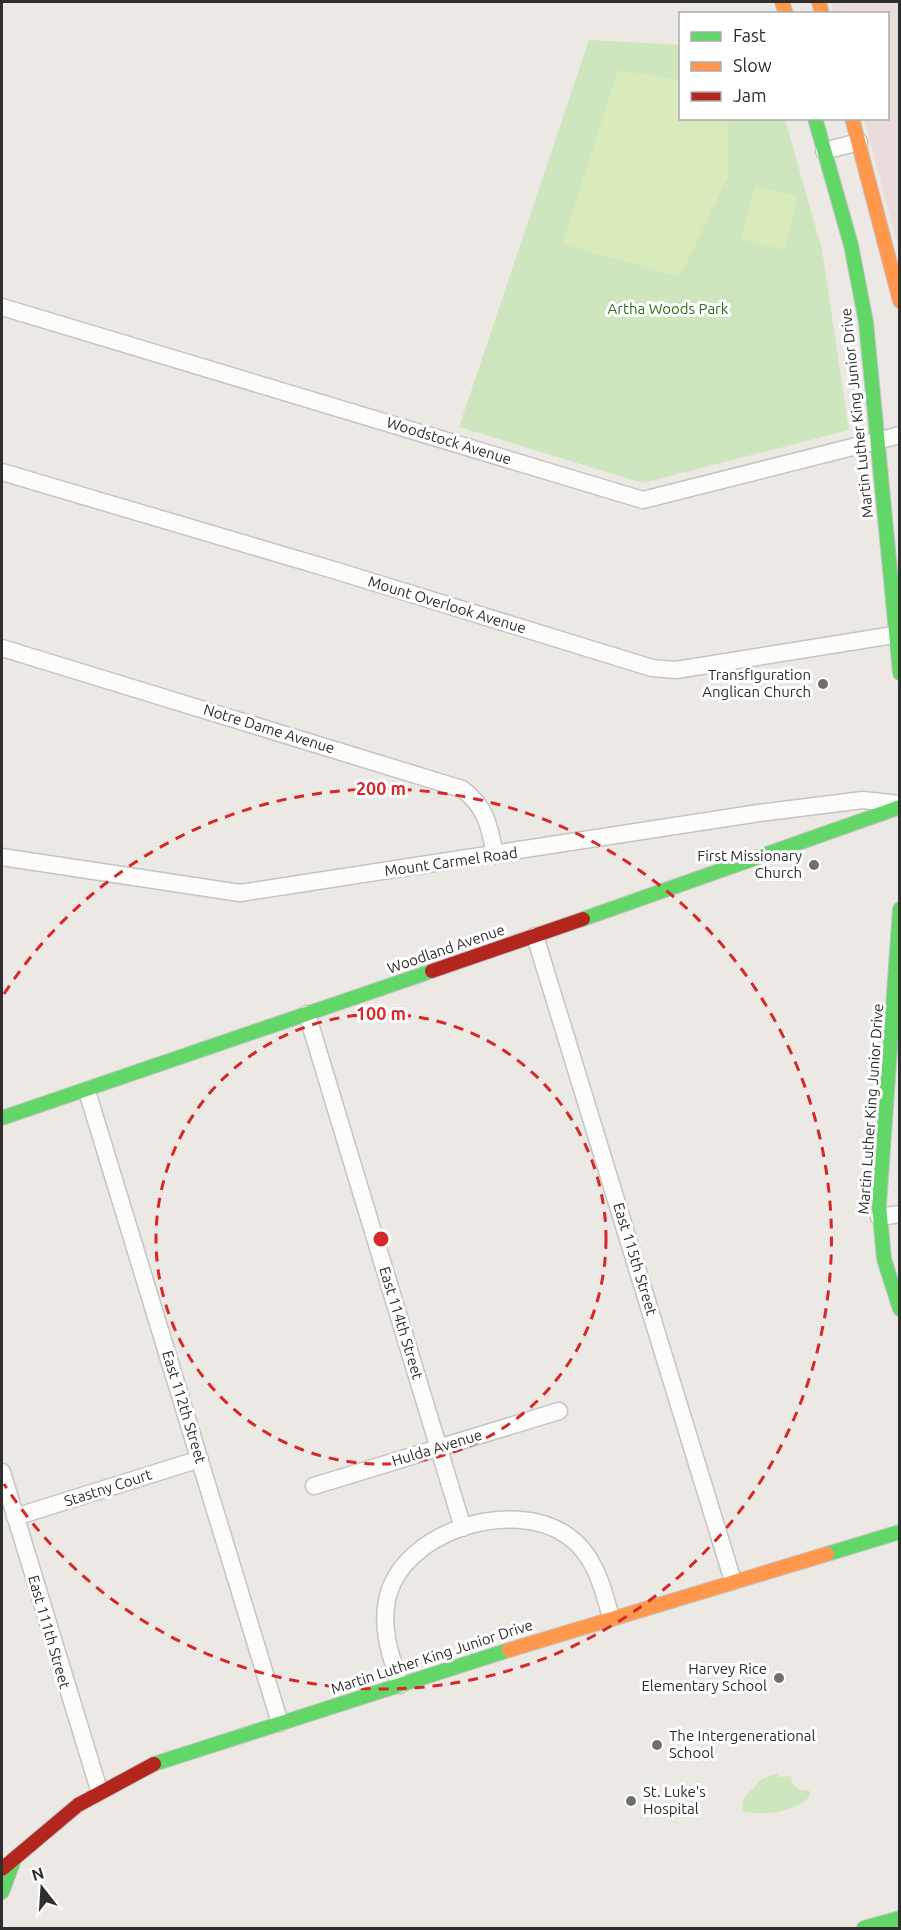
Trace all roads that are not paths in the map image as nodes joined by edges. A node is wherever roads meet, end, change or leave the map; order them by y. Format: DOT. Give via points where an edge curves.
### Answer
graph roads {
  1 [pos="816,120"];
  2 [pos="853,120"];
  3 [pos="859,142"];
  4 [pos="824,152"];
  5 [pos="900,301"];
  6 [pos="2,307"];
  7 [pos="900,435"];
  8 [pos="878,441"];
  9 [pos="2,472"];
  10 [pos="898,635"];
  11 [pos="2,648"];
  12 [pos="900,674"];
  13 [pos="900,806"];
  14 [pos="495,855"];
  15 [pos="2,857"];
  16 [pos="900,909"];
  17 [pos="535,936"];
  18 [pos="897,1007"];
  19 [pos="307,1014"];
  20 [pos="87,1091"];
  21 [pos="2,1118"];
  22 [pos="900,1214"];
  23 [pos="879,1217"];
  24 [pos="900,1310"];
  25 [pos="559,1411"];
  26 [pos="438,1448"];
  27 [pos="200,1459"];
  28 [pos="2,1472"];
  29 [pos="314,1486"];
  30 [pos="15,1517"];
  31 [pos="900,1522"];
  32 [pos="463,1528"];
  33 [pos="900,1532"];
  34 [pos="881,1537"];
  35 [pos="733,1581"];
  36 [pos="612,1618"];
  37 [pos="400,1684"];
  38 [pos="280,1723"];
  39 [pos="99,1790"];
  40 [pos="8,1862"];
  41 [pos="2,1869"];
  42 [pos="2,1892"];
  43 [pos="900,1918"];
  44 [pos="864,1929"];
  1 -- 4 [label="main road, Martin Luther King Junior Drive"];
  2 -- 3 [label="main road"];
  3 -- 4 [label="street"];
  3 -- 5 [label="main road"];
  4 -- 8 [label="main road, Martin Luther King Junior Drive" via="858,273"];
  6 -- 8 [label="street, Woodstock Avenue" via="644,500"];
  7 -- 8 [label="street, Woodstock Avenue"];
  8 -- 10 [label="main road, Martin Luther King Junior Drive"];
  9 -- 10 [label="street, Mount Overlook Avenue" via="652,668 676,670"];
  10 -- 12 [label="main road, Martin Luther King Junior Drive"];
  11 -- 14 [label="street, Notre Dame Avenue" via="462,789 474,797 487,817"];
  13 -- 14 [label="street, Mount Carmel Road" via="863,800 805,807"];
  13 -- 17 [label="main road, Woodland Avenue"];
  14 -- 15 [label="street, Mount Carmel Road" via="240,892"];
  16 -- 18 [label="main road, Martin Luther King Junior Drive"];
  17 -- 19 [label="main road, Woodland Avenue"];
  17 -- 35 [label="street, East 115th Street"];
  18 -- 23 [label="main road, Martin Luther King Junior Drive"];
  19 -- 20 [label="main road, Woodland Avenue"];
  19 -- 26 [label="street, East 114th Street"];
  20 -- 21 [label="main road, Woodland Avenue"];
  20 -- 27 [label="street, East 112th Street"];
  22 -- 23 [label="street"];
  23 -- 24 [label="main road, Martin Luther King Junior Drive" via="884,1259"];
  25 -- 26 [label="street, Hulda Avenue"];
  26 -- 29 [label="street, Hulda Avenue"];
  26 -- 32 [label="street, East 114th Street"];
  27 -- 30 [label="street, Stastny Court"];
  27 -- 38 [label="street, East 112th Street"];
  28 -- 30 [label="street, East 111th Street"];
  30 -- 39 [label="street, East 111th Street"];
  31 -- 34 [label="main road"];
  32 -- 36 [label="street" via="515,1519 539,1522 568,1535 595,1568"];
  32 -- 37 [label="street" via="421,1550 391,1587 386,1632"];
  33 -- 34 [label="main road, Martin Luther King Junior Drive"];
  34 -- 35 [label="main road, Martin Luther King Junior Drive"];
  35 -- 36 [label="main road, Martin Luther King Junior Drive"];
  36 -- 37 [label="main road, Martin Luther King Junior Drive"];
  37 -- 38 [label="main road, Martin Luther King Junior Drive"];
  38 -- 39 [label="main road, Martin Luther King Junior Drive" via="172,1757"];
  39 -- 40 [label="main road, Martin Luther King Junior Drive"];
  40 -- 41 [label="main road, Martin Luther King Junior Drive"];
  40 -- 42 [label="main road"];
  43 -- 44 [label="main road"];
}
